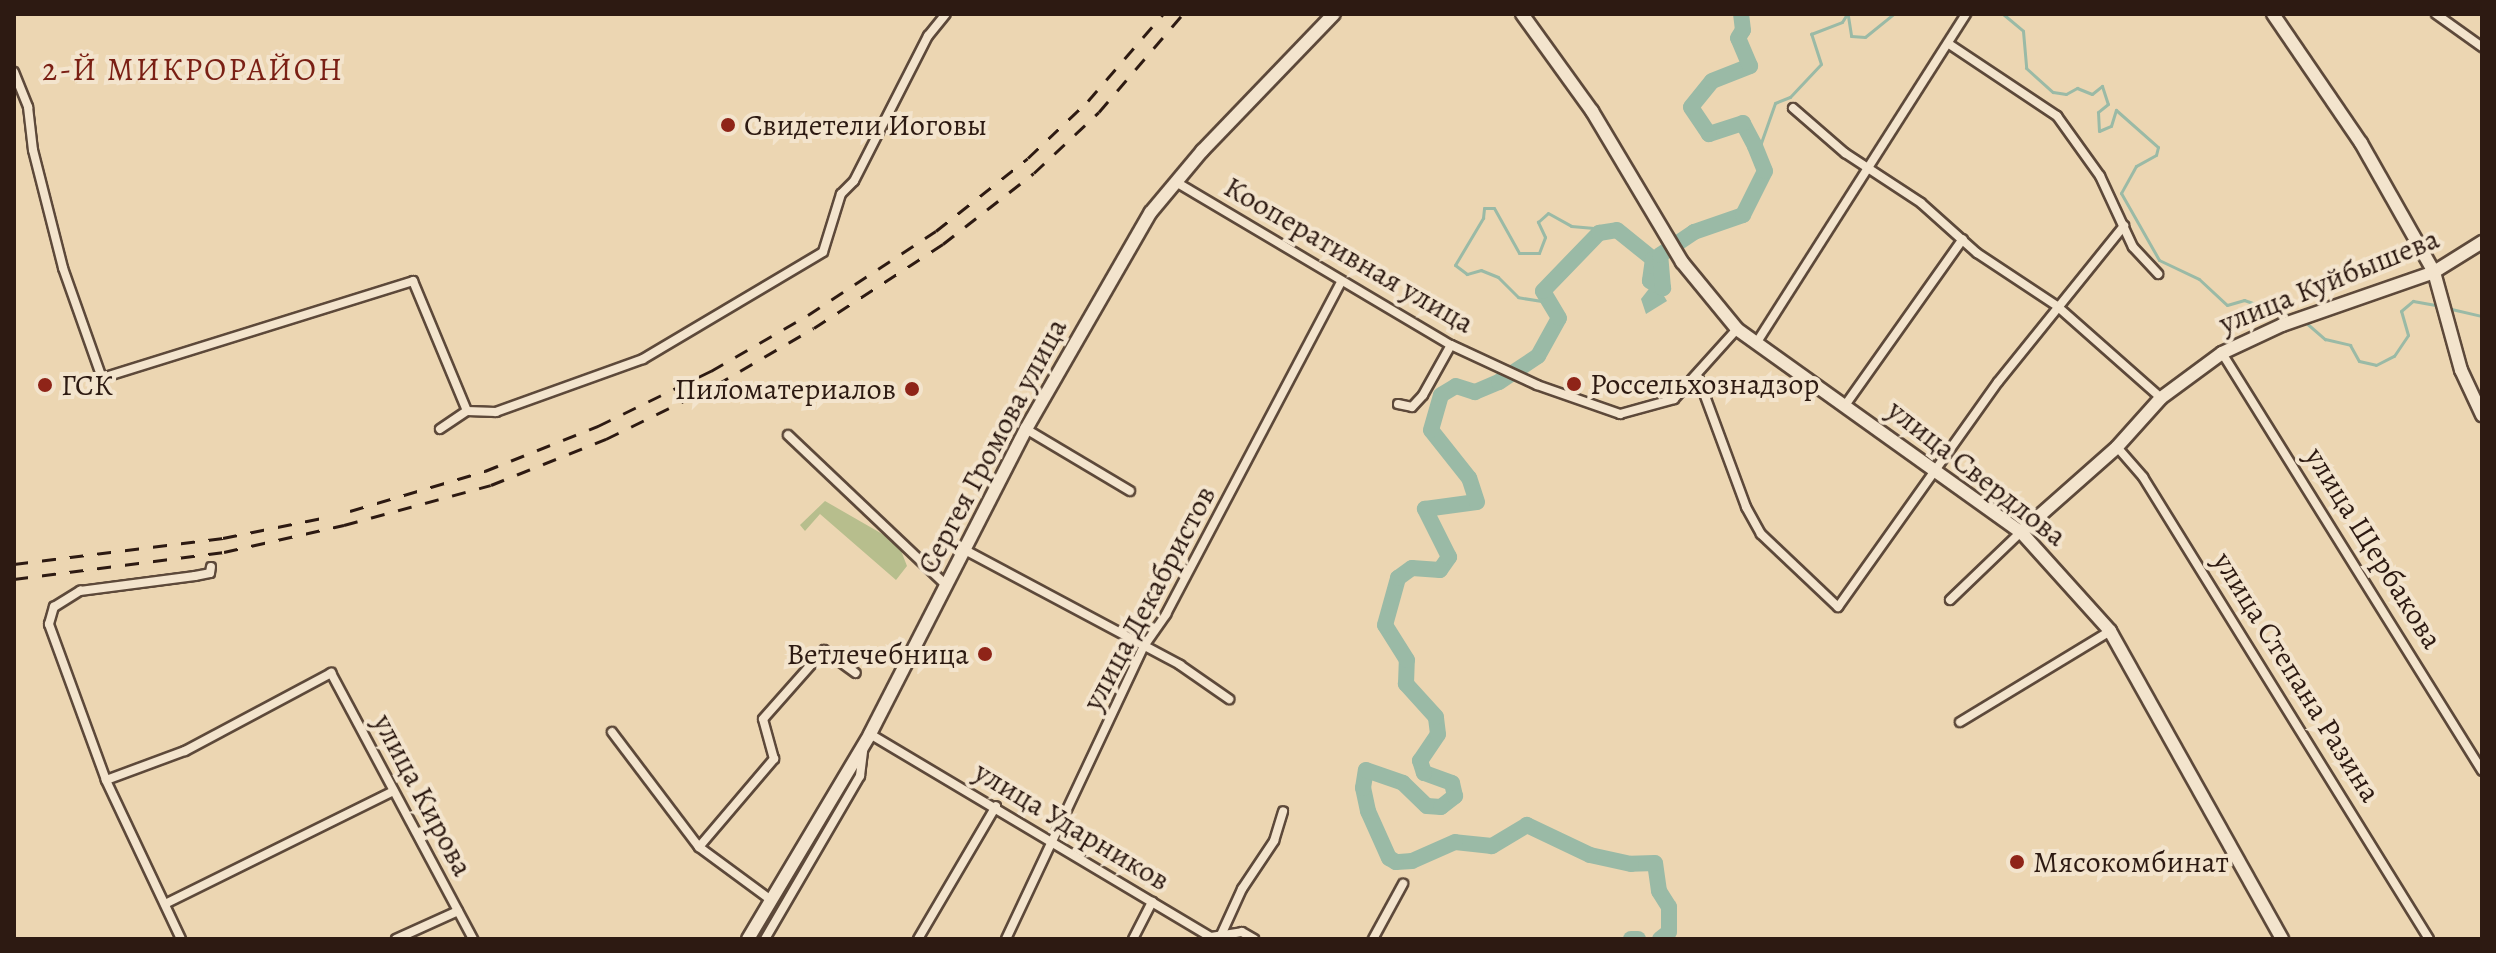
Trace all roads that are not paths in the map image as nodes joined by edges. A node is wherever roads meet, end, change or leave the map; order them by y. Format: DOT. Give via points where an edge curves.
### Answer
graph roads {
  1 [pos="946,14"];
  2 [pos="1334,14"];
  3 [pos="1522,14"];
  4 [pos="1966,14"];
  5 [pos="2273,14"];
  6 [pos="2436,14"];
  7 [pos="1949,44"];
  8 [pos="2482,47"];
  9 [pos="14,72"];
  10 [pos="1793,108"];
  11 [pos="1869,168"];
  12 [pos="1176,182"];
  13 [pos="2124,226"];
  14 [pos="1963,239"];
  15 [pos="2482,242"];
  16 [pos="2434,272"];
  17 [pos="2158,274"];
  18 [pos="1341,282"];
  19 [pos="2057,306"];
  20 [pos="1737,329"];
  21 [pos="1757,342"];
  22 [pos="1451,345"];
  23 [pos="2222,353"];
  24 [pos="1698,377"];
  25 [pos="2161,398"];
  26 [pos="1398,404"];
  27 [pos="1846,404"];
  28 [pos="467,411"];
  29 [pos="2482,415"];
  30 [pos="440,429"];
  31 [pos="1026,429"];
  32 [pos="788,435"];
  33 [pos="2117,447"];
  34 [pos="1934,467"];
  35 [pos="1130,491"];
  36 [pos="2021,532"];
  37 [pos="965,550"];
  38 [pos="211,567"];
  39 [pos="947,586"];
  40 [pos="1950,600"];
  41 [pos="2110,631"];
  42 [pos="1144,646"];
  43 [pos="856,673"];
  44 [pos="1229,699"];
  45 [pos="1960,722"];
  46 [pos="612,732"];
  47 [pos="866,739"];
  48 [pos="2482,771"];
  49 [pos="106,780"];
  50 [pos="394,791"];
  51 [pos="996,806"];
  52 [pos="1283,811"];
  53 [pos="1052,841"];
  54 [pos="699,847"];
  55 [pos="1403,884"];
  56 [pos="771,900"];
  57 [pos="1152,902"];
  58 [pos="165,904"];
  59 [pos="458,911"];
  60 [pos="1221,936"];
  61 [pos="181,939"];
  62 [pos="396,939"];
  63 [pos="473,939"];
  64 [pos="748,939"];
  65 [pos="765,939"];
  66 [pos="918,939"];
  67 [pos="1006,939"];
  68 [pos="1133,939"];
  69 [pos="1254,939"];
  70 [pos="1373,939"];
  71 [pos="2282,939"];
  72 [pos="2429,939"];
  1 -- 28 [label="street" via="928,36 854,181 841,194 823,252 643,359 496,412"];
  2 -- 12 [label="street, Сергея Громова улица"];
  3 -- 20 [label="street, улица Свердлова" via="1592,111 1682,262"];
  4 -- 7 [label="street"];
  5 -- 16 [label="street" via="2361,143"];
  6 -- 8 [label="street"];
  7 -- 11 [label="street"];
  7 -- 13 [label="street" via="2057,116"];
  9 -- 28 [label="street" via="28,107 31,141 63,268 102,378 413,281"];
  10 -- 11 [label="street"];
  11 -- 14 [label="street"];
  11 -- 21 [label="street"];
  12 -- 18 [label="street, Кооперативная улица"];
  12 -- 31 [label="street, Сергея Громова улица" via="1144,224"];
  13 -- 17 [label="street" via="2133,247"];
  13 -- 19 [label="street"];
  14 -- 19 [label="street"];
  14 -- 27 [label="street"];
  15 -- 16 [label="street, улица Куйбышева"];
  16 -- 23 [label="street, улица Куйбышева" via="2282,325"];
  16 -- 29 [label="street" via="2461,370"];
  18 -- 22 [label="street, Кооперативная улица"];
  18 -- 42 [label="street, улица Декабристов" via="1166,614"];
  19 -- 25 [label="street"];
  19 -- 34 [label="street"];
  20 -- 21 [label="street, улица Свердлова"];
  20 -- 24 [label="street"];
  21 -- 27 [label="street, улица Свердлова"];
  22 -- 24 [label="street, Кооперативная улица" via="1516,376 1620,414 1674,399"];
  22 -- 26 [label="street" via="1412,407"];
  23 -- 25 [label="street, улица Куйбышева"];
  23 -- 48 [label="street, улица Щербакова"];
  24 -- 34 [label="street" via="1761,534 1838,607"];
  25 -- 33 [label="street, улица Куйбышева"];
  27 -- 34 [label="street, улица Свердлова"];
  28 -- 30 [label="street"];
  31 -- 35 [label="street"];
  31 -- 37 [label="street, Сергея Громова улица"];
  32 -- 39 [label="street"];
  33 -- 36 [label="street, улица Куйбышева"];
  33 -- 72 [label="street, улица Степана Разина" via="2143,477"];
  34 -- 36 [label="street, улица Свердлова"];
  36 -- 40 [label="street"];
  36 -- 41 [label="street, улица Свердлова"];
  37 -- 39 [label="street, Сергея Громова улица"];
  37 -- 42 [label="street"];
  38 -- 49 [label="street" via="210,573 195,576 80,591 54,607 49,624"];
  39 -- 47 [label="street, Сергея Громова улица"];
  41 -- 45 [label="street"];
  41 -- 71 [label="street, улица Свердлова"];
  42 -- 44 [label="street"];
  42 -- 53 [label="street, улица Декабристов"];
  43 -- 54 [label="street" via="824,650 763,719 774,759"];
  46 -- 54 [label="street"];
  47 -- 51 [label="street, улица Ударников"];
  47 -- 56 [label="street, Сергея Громова улица"];
  47 -- 65 [label="street" via="860,776"];
  49 -- 50 [label="street, улица Кирова" via="185,751 331,673"];
  49 -- 58 [label="street"];
  50 -- 58 [label="street" via="257,854"];
  50 -- 59 [label="street, улица Кирова"];
  51 -- 53 [label="street, улица Ударников"];
  51 -- 66 [label="street"];
  52 -- 60 [label="street" via="1274,841 1242,889"];
  53 -- 57 [label="street, улица Ударников"];
  53 -- 67 [label="street, улица Декабристов"];
  54 -- 56 [label="street"];
  55 -- 70 [label="street"];
  56 -- 64 [label="street, Сергея Громова улица"];
  57 -- 60 [label="street, улица Ударников" via="1211,937"];
  57 -- 68 [label="street"];
  58 -- 61 [label="street"];
  59 -- 62 [label="street"];
  59 -- 63 [label="street, улица Кирова"];
  60 -- 69 [label="street, улица Ударников" via="1242,932"];
}
